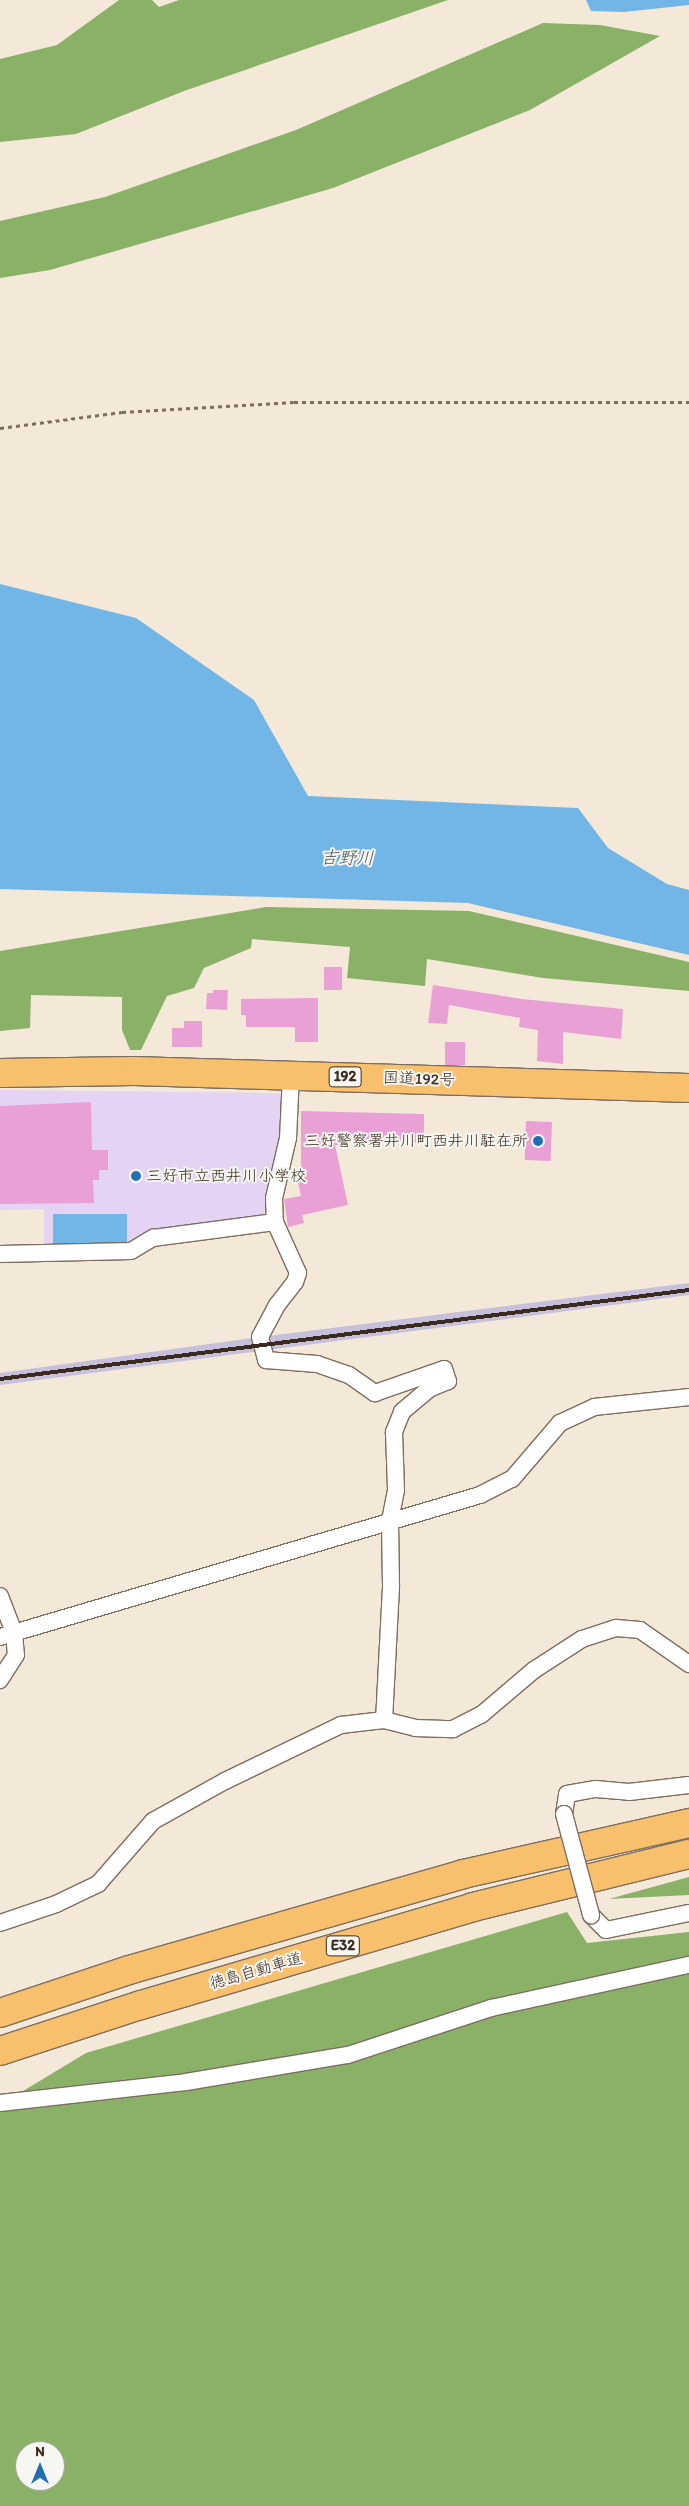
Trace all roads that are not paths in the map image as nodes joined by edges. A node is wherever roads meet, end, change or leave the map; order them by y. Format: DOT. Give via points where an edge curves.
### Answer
graph roads {
  1 [pos="0,1073"];
  2 [pos="291,1075"];
  3 [pos="689,1088"];
  4 [pos="275,1222"];
  5 [pos="0,1254"];
  6 [pos="689,1397"];
  7 [pos="390,1522"];
  8 [pos="0,1596"];
  9 [pos="7,1635"];
  10 [pos="689,1664"];
  11 [pos="0,1680"];
  12 [pos="384,1720"];
  13 [pos="689,1785"];
  14 [pos="689,1823"];
  15 [pos="689,1854"];
  16 [pos="689,1913"];
  17 [pos="0,1923"];
  18 [pos="689,1964"];
  19 [pos="0,2014"];
  20 [pos="0,2051"];
  21 [pos="0,2103"];
  1 -- 2 [label="highway, 国道192号 / 192" via="134,1071"];
  2 -- 3 [label="highway, 国道192号 / 192"];
  2 -- 4 [label="street" via="288,1138 274,1198"];
  4 -- 5 [label="street" via="153,1238 131,1251"];
  4 -- 7 [label="street" via="298,1272 296,1282 277,1305 260,1336 266,1360 317,1364 349,1375 375,1393 444,1369 448,1381 429,1390 396,1421 396,1490"];
  6 -- 7 [label="street" via="594,1407 560,1423 512,1479 480,1495"];
  7 -- 9 [label="street"];
  7 -- 12 [label="street" via="392,1587"];
  8 -- 9 [label="street"];
  9 -- 11 [label="street" via="16,1655"];
  10 -- 12 [label="street" via="640,1630 616,1628 582,1639 534,1670 481,1715 453,1729 415,1728"];
  12 -- 17 [label="street" via="341,1725 225,1781 153,1821 98,1884 56,1904"];
  13 -- 16 [label="street, bridge" via="629,1792 596,1789 567,1794 564,1814 591,1915 606,1930"];
  14 -- 19 [label="highway, E32" via="463,1874 129,1970"];
  15 -- 20 [label="highway, 徳島自動車道 / E32" via="473,1907 141,2005"];
  18 -- 21 [label="street" via="491,2008 348,2055 156,2086"];
}
